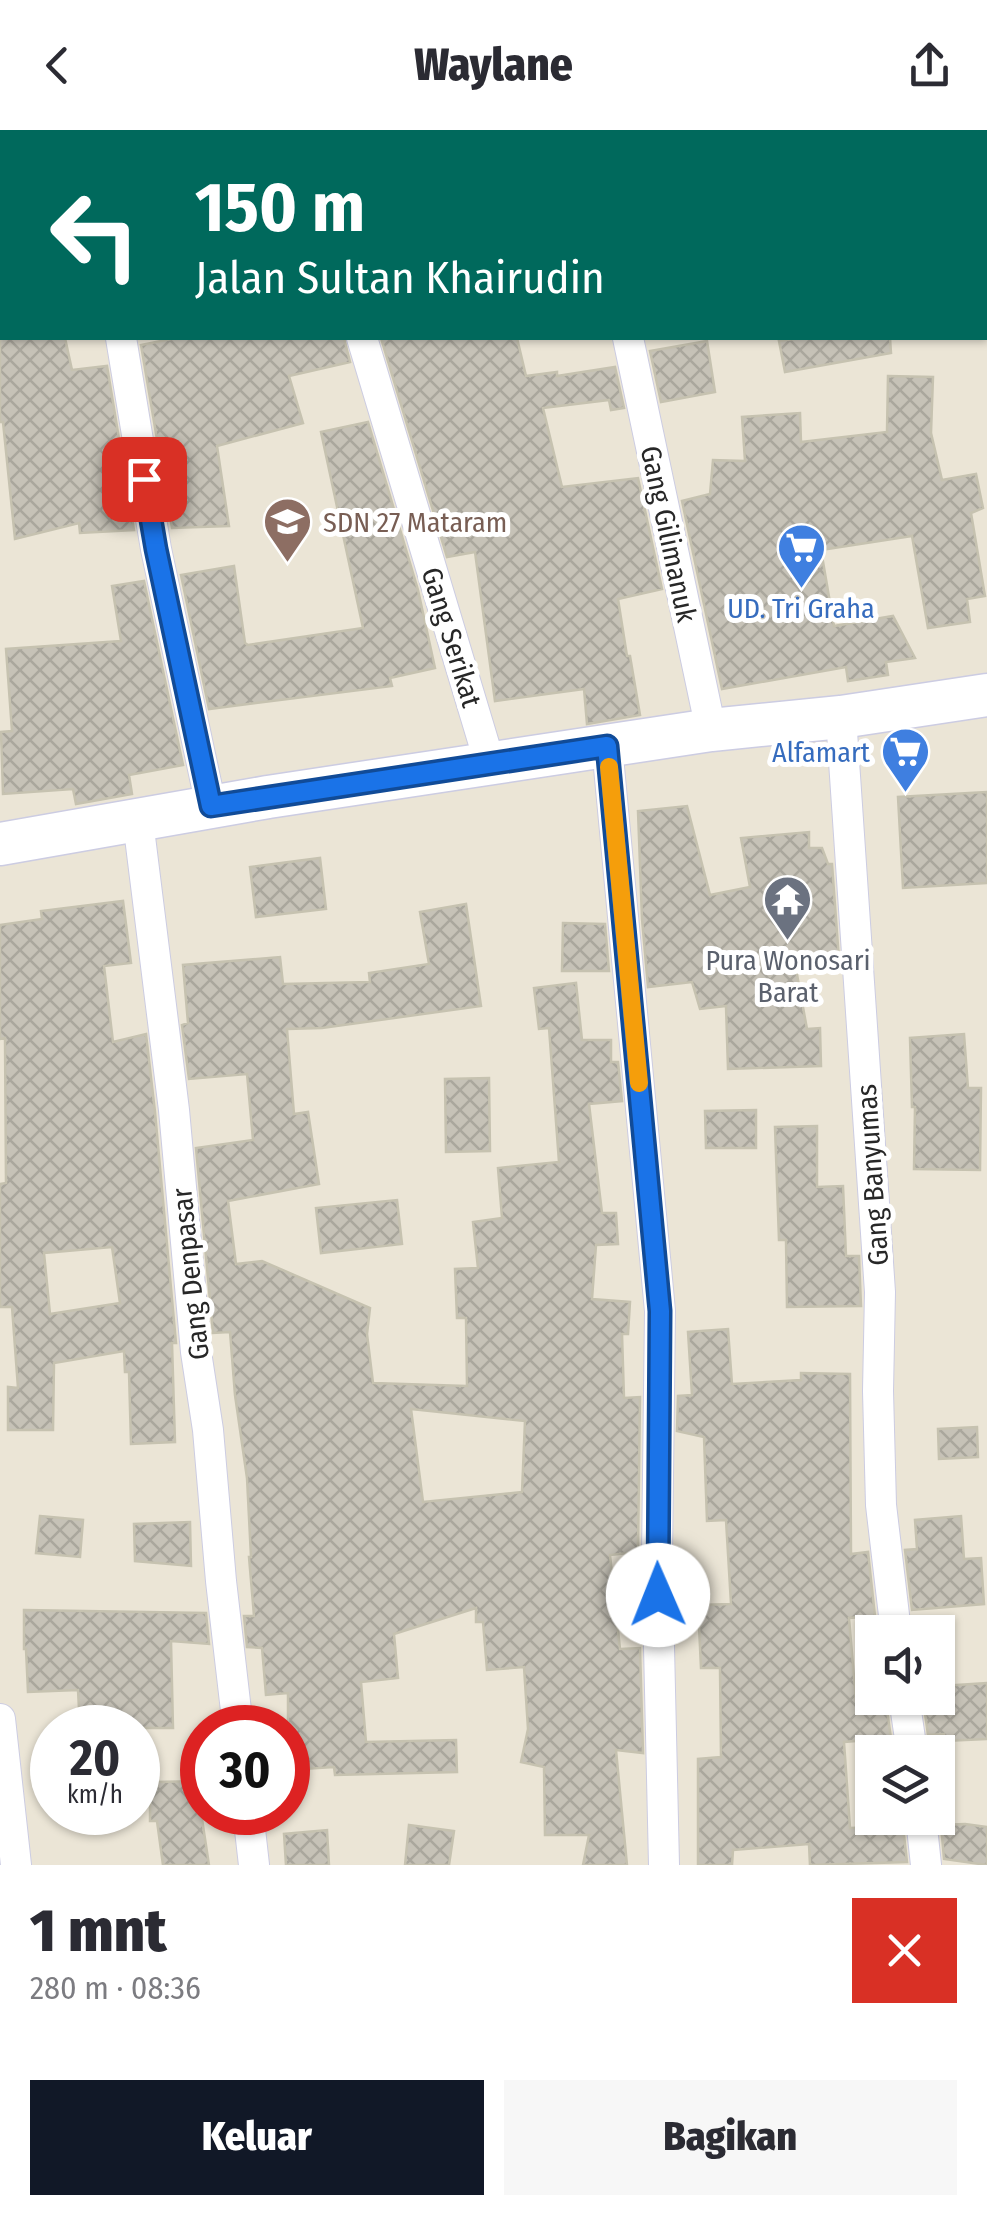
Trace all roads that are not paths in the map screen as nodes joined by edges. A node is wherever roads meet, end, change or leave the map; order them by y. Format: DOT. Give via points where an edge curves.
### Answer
graph roads {
  1 [pos="121,340"];
  2 [pos="363,340"];
  3 [pos="628,340"];
  4 [pos="987,694"];
  5 [pos="841,717"];
  6 [pos="711,730"];
  7 [pos="607,746"];
  8 [pos="490,764"];
  9 [pos="211,806"];
  10 [pos="138,821"];
  11 [pos="0,844"];
  12 [pos="894,1615"];
  13 [pos="235,1705"];
  14 [pos="0,1719"];
  15 [pos="251,1835"];
  16 [pos="923,1835"];
  17 [pos="16,1865"];
  18 [pos="254,1865"];
  19 [pos="664,1865"];
  20 [pos="926,1865"];
  1 -- 9 [label="street" via="156,549"];
  2 -- 8 [label="street, Gang Serikat"];
  3 -- 6 [label="street, Gang Gilimanuk"];
  4 -- 5 [label="main road"];
  5 -- 6 [label="main road"];
  5 -- 12 [label="street, Gang Banyumas" via="880,1292 881,1505"];
  6 -- 7 [label="main road"];
  7 -- 8 [label="main road"];
  7 -- 19 [label="street" via="660,1311"];
  8 -- 9 [label="main road"];
  9 -- 10 [label="main road"];
  10 -- 11 [label="main road"];
  10 -- 13 [label="street, Gang Denpasar"];
  14 -- 17 [label="street"];
  15 -- 18 [label="street"];
  16 -- 20 [label="street"];
}
